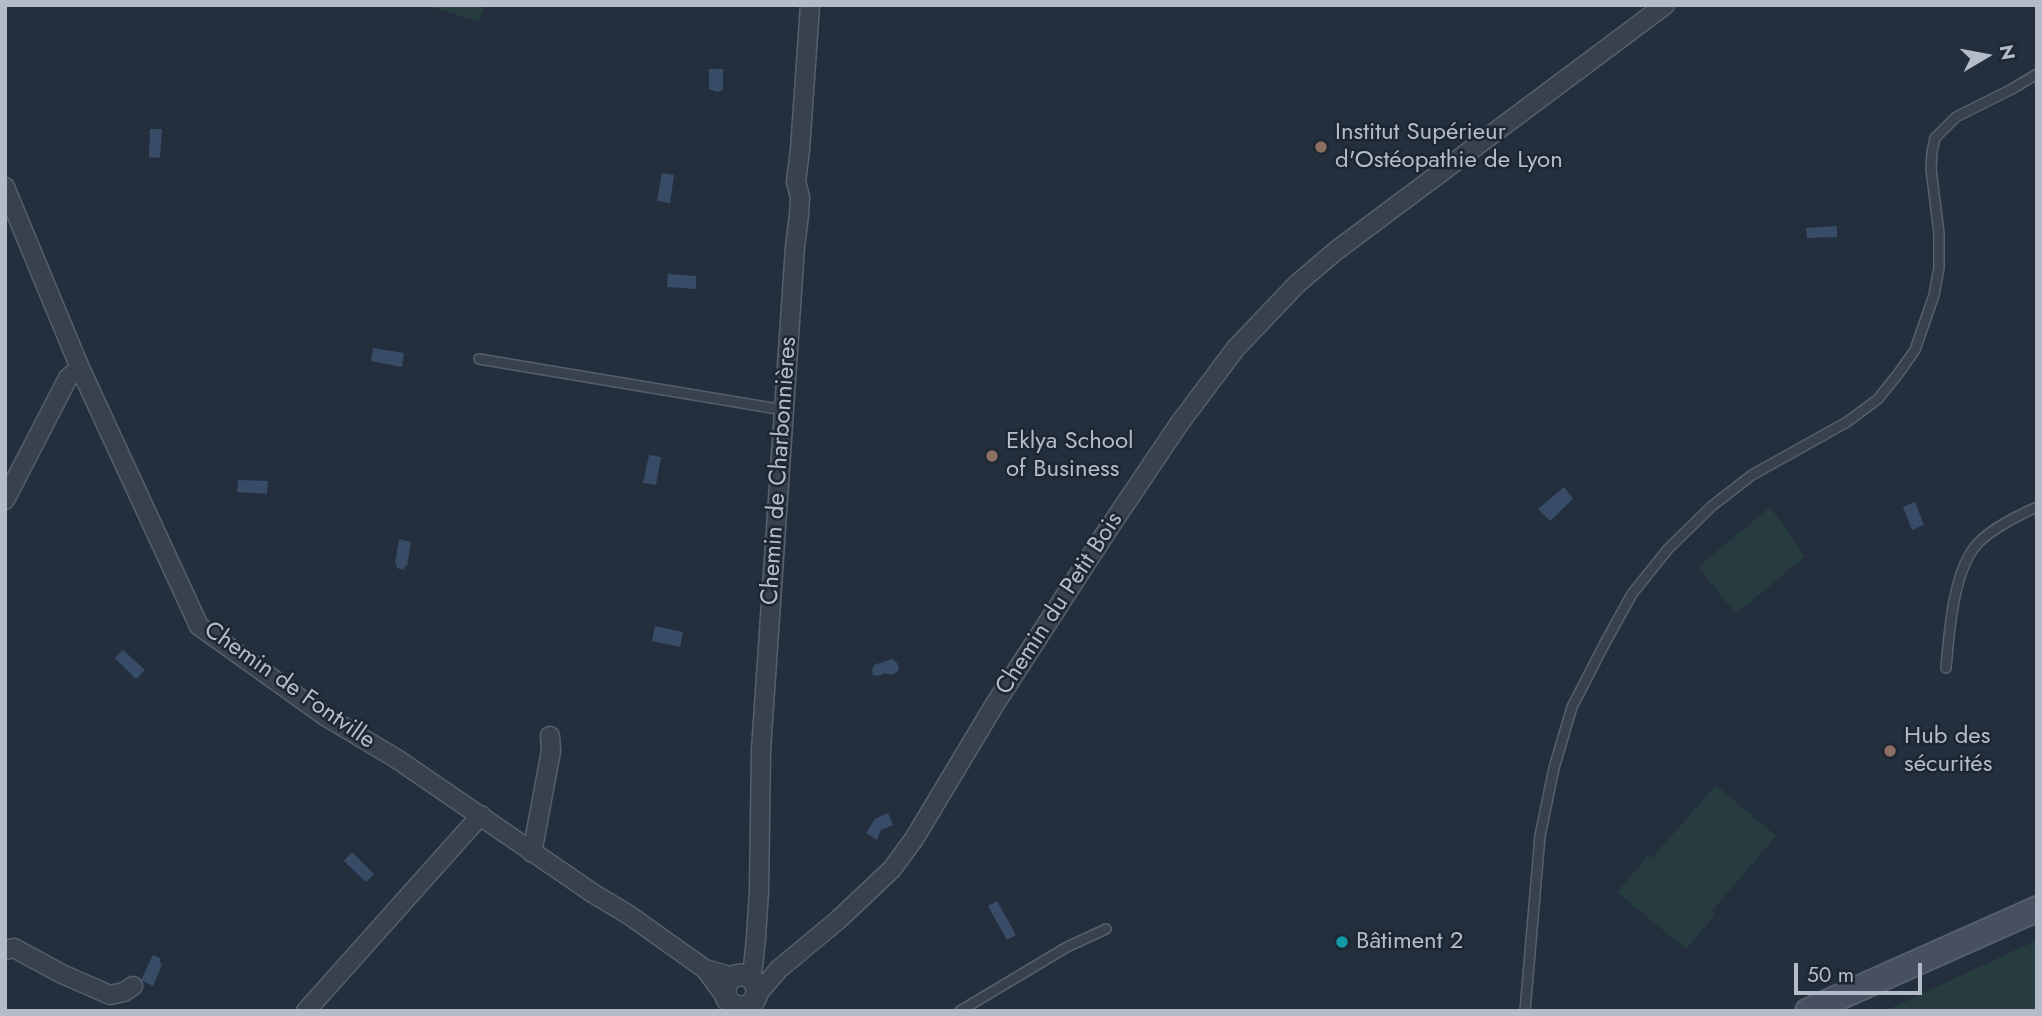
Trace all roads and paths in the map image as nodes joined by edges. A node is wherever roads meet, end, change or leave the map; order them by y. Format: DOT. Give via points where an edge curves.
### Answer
graph roads {
  1 [pos="810,5"];
  2 [pos="1665,5"];
  3 [pos="2037,74"];
  4 [pos="5,187"];
  5 [pos="479,359"];
  6 [pos="80,368"];
  7 [pos="784,410"];
  8 [pos="5,500"];
  9 [pos="2037,507"];
  10 [pos="1946,668"];
  11 [pos="550,736"];
  12 [pos="481,815"];
  13 [pos="533,853"];
  14 [pos="2037,909"];
  15 [pos="1106,929"];
  16 [pos="5,950"];
  17 [pos="132,986"];
  18 [pos="740,993"];
  19 [pos="306,1011"];
  20 [pos="960,1011"];
  21 [pos="1525,1011"];
  22 [pos="1808,1011"];
  1 -- 7 [label="street, Chemin de Charbonnières"];
  2 -- 18 [label="street, Chemin du Petit Bois" via="1337,250 1236,348 1138,483 892,869 838,920"];
  3 -- 21 [label="lane" via="1956,117 1936,138 1931,169 1939,268 1915,350 1898,373 1878,399 1847,422 1752,475 1712,506 1639,585 1606,641 1572,707 1554,768 1540,836"];
  4 -- 6 [label="street, Chemin de Fontville"];
  5 -- 7 [label="lane"];
  6 -- 8 [label="street" via="68,378"];
  6 -- 12 [label="street, Chemin de Fontville" via="199,626 325,716"];
  7 -- 18 [label="street, Chemin de Charbonnières" via="761,750 756,938 753,967"];
  9 -- 10 [label="lane" via="2008,520 1974,547 1959,579"];
  11 -- 13 [label="street"];
  12 -- 13 [label="street, Chemin de Fontville"];
  12 -- 19 [label="street"];
  13 -- 18 [label="street, Chemin de Fontville"];
  14 -- 22 [label="main road"];
  15 -- 20 [label="lane"];
  16 -- 17 [label="street" via="14,948 110,995"];
}
